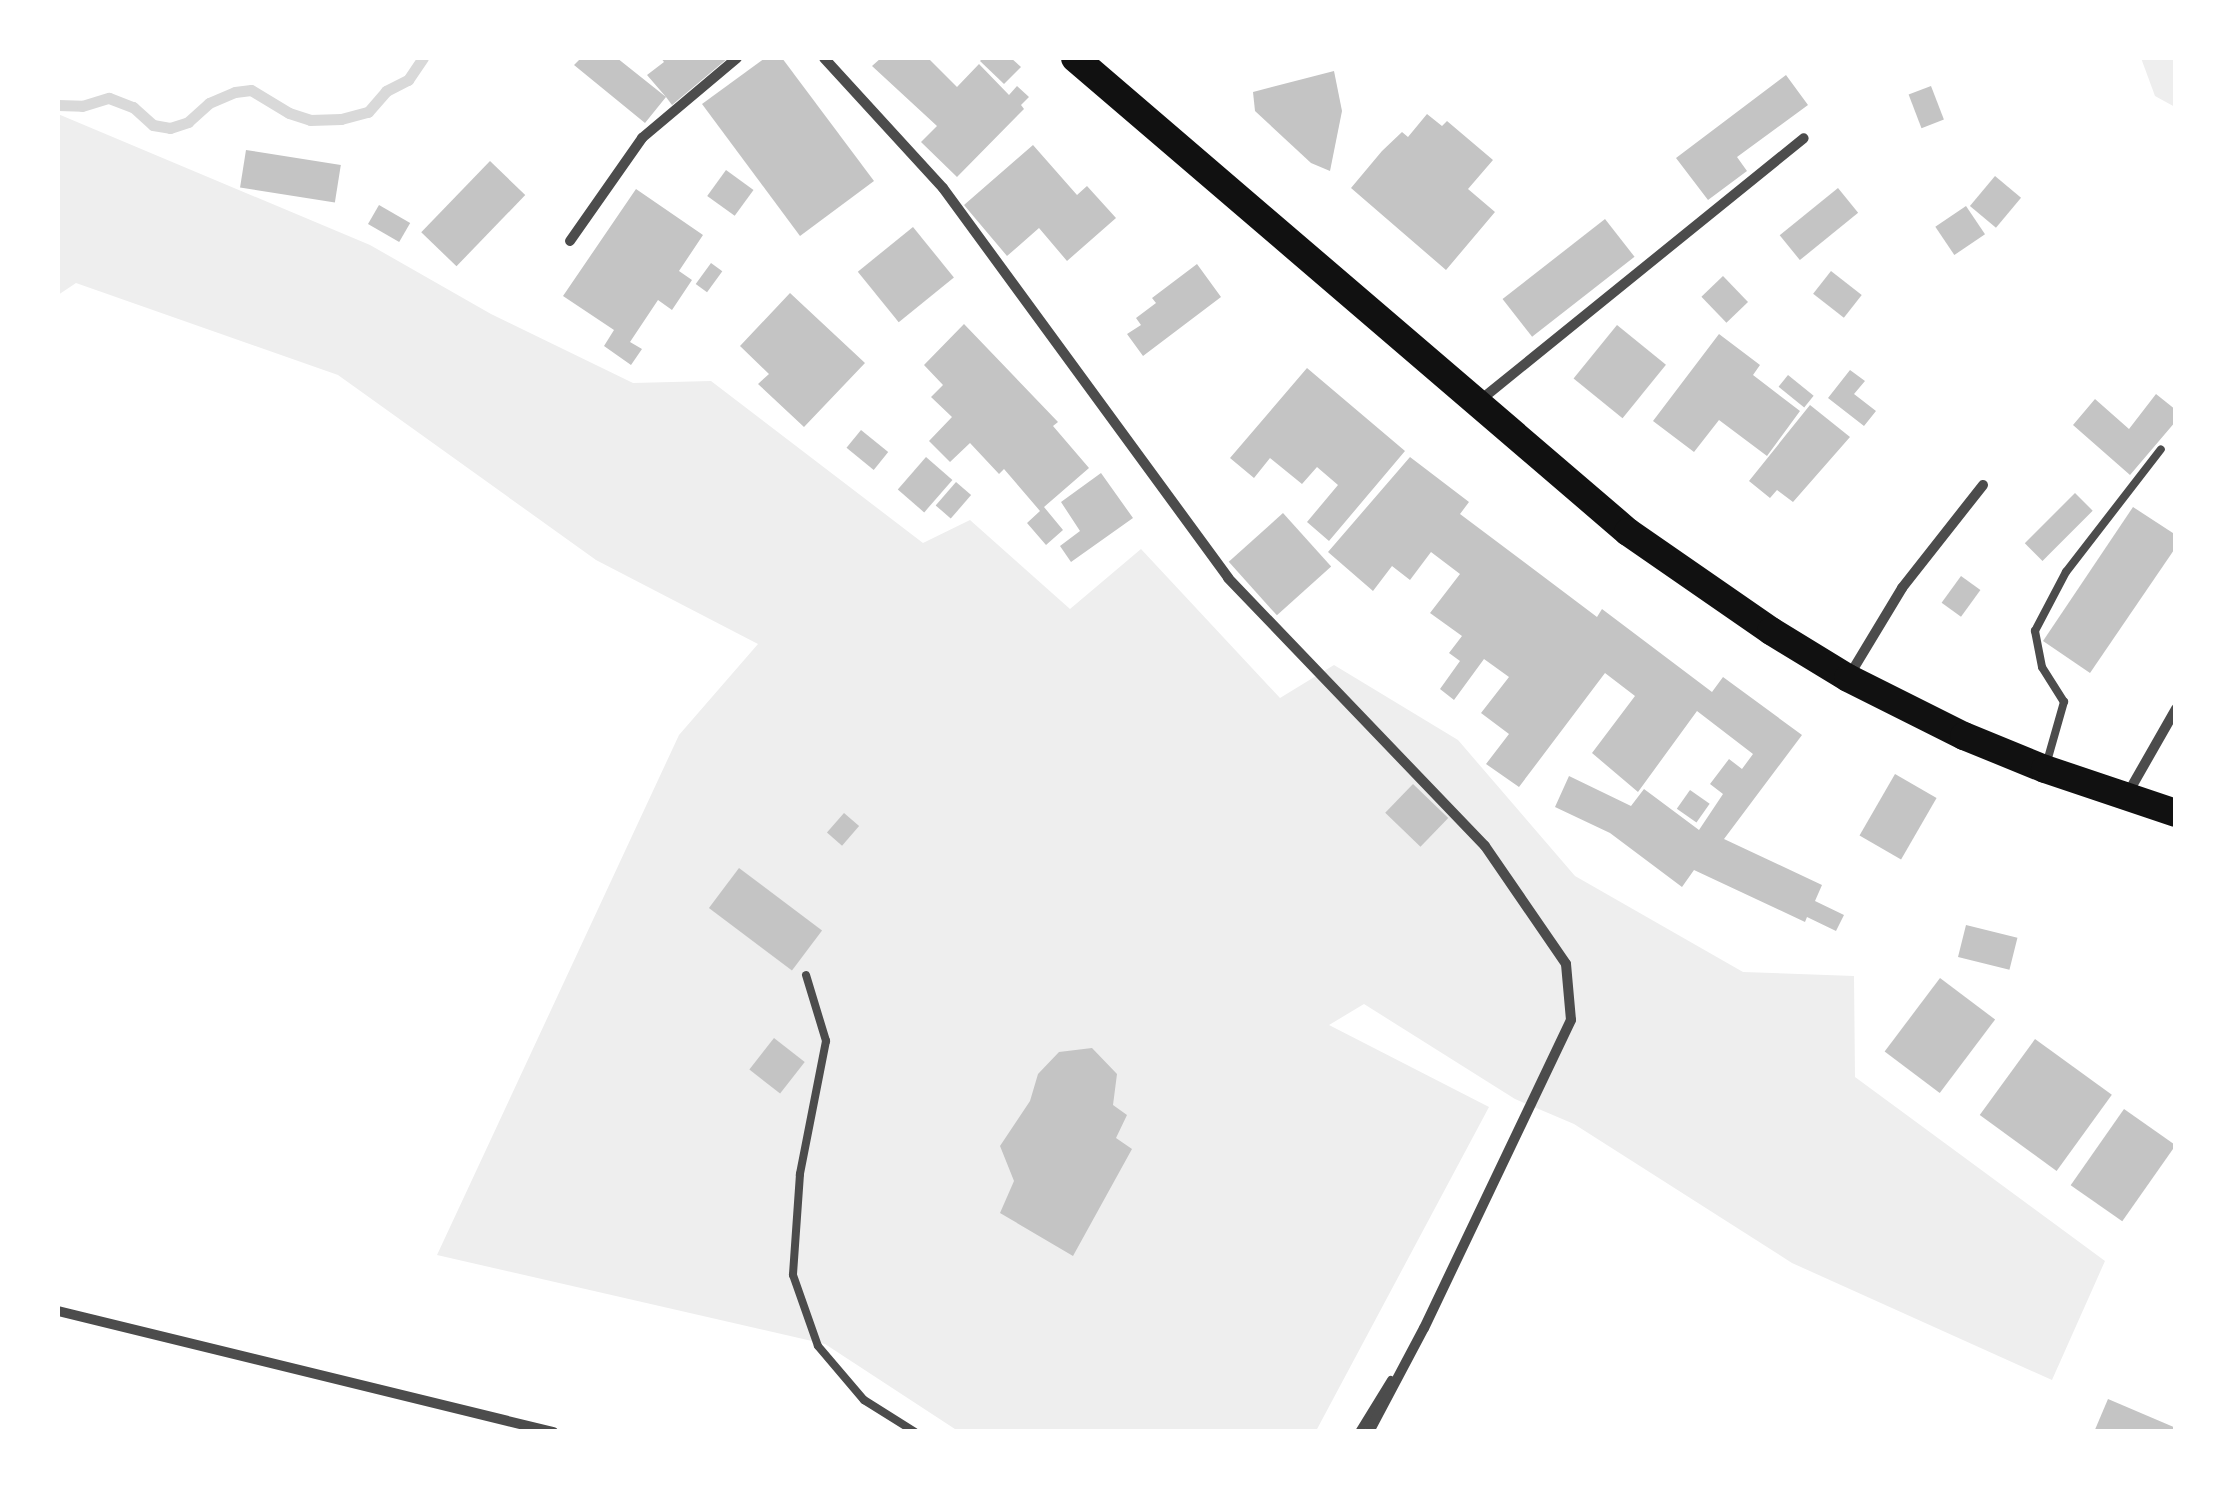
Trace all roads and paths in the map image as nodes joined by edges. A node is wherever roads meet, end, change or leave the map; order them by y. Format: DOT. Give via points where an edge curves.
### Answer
graph roads {
  1 [pos="738,58"];
  2 [pos="824,58"];
  3 [pos="1076,58"];
  4 [pos="1804,138"];
  5 [pos="570,241"];
  6 [pos="1477,403"];
  7 [pos="2161,449"];
  8 [pos="1983,485"];
  9 [pos="1848,678"];
  10 [pos="2176,709"];
  11 [pos="2045,770"];
  12 [pos="2126,798"];
  13 [pos="2176,813"];
  14 [pos="806,975"];
  15 [pos="58,1311"];
  16 [pos="1424,1328"];
  17 [pos="553,1432"];
  18 [pos="915,1432"];
  19 [pos="1359,1432"];
  20 [pos="1368,1432"];
  1 -- 5 [label="street" via="642,138"];
  2 -- 16 [label="street" via="943,188 1228,578 1485,846 1566,964 1571,1020"];
  3 -- 6 [label="highway"];
  4 -- 6 [label="street"];
  6 -- 9 [label="highway" via="1628,532"];
  7 -- 11 [label="lane" via="2066,572 2035,630 2042,667 2064,702"];
  8 -- 9 [label="street" via="1902,588"];
  9 -- 11 [label="highway"];
  10 -- 12 [label="street"];
  11 -- 12 [label="highway"];
  12 -- 13 [label="highway"];
  14 -- 18 [label="lane" via="826,1040 800,1174 793,1275 818,1346 864,1400"];
  15 -- 17 [label="street"];
  16 -- 19 [label="lane"];
  16 -- 20 [label="street"];
}
